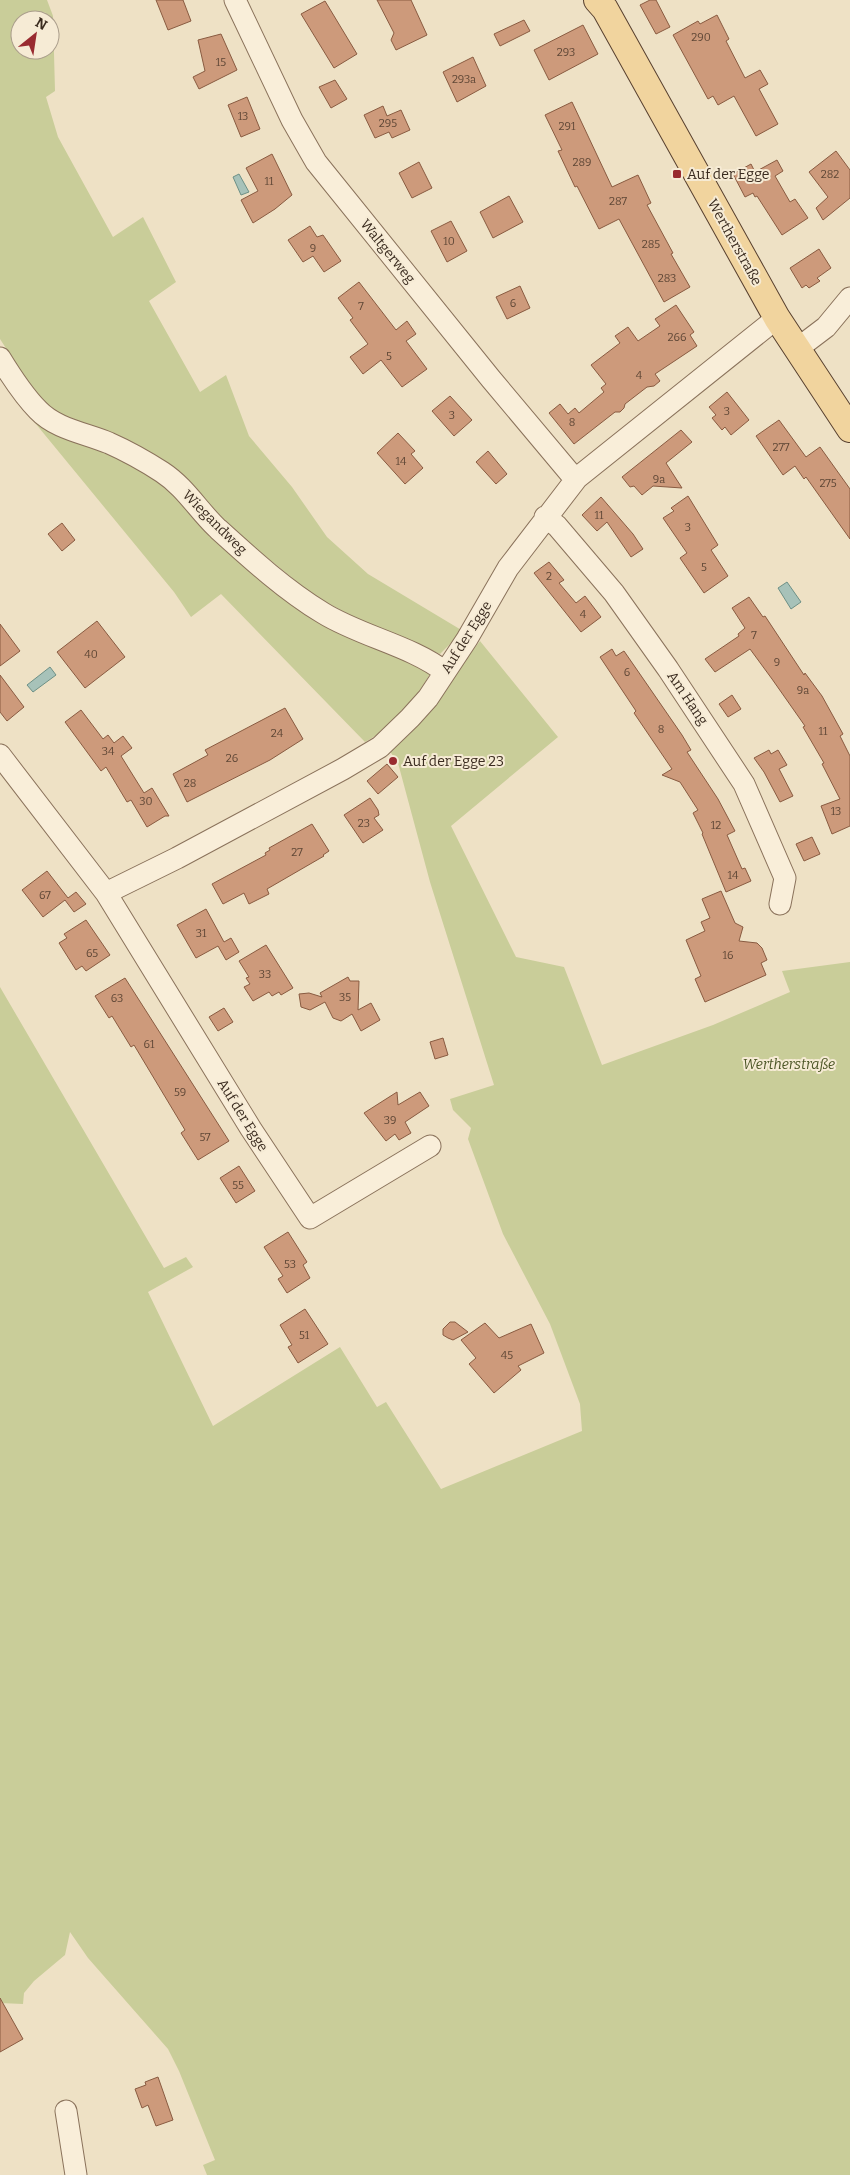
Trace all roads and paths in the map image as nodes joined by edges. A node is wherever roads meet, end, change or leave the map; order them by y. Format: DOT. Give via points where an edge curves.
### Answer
graph roads {
  1 [pos="235,0"];
  2 [pos="597,0"];
  3 [pos="850,298"];
  4 [pos="778,318"];
  5 [pos="797,349"];
  6 [pos="0,358"];
  7 [pos="850,429"];
  8 [pos="577,478"];
  9 [pos="545,517"];
  10 [pos="445,672"];
  11 [pos="0,755"];
  12 [pos="106,893"];
  13 [pos="780,904"];
  14 [pos="430,1146"];
  15 [pos="66,2111"];
  16 [pos="76,2175"];
  1 -- 8 [label="street, Waltgerweg" via="292,120 316,162 491,379"];
  2 -- 4 [label="main road, Wertherstraße"];
  3 -- 5 [label="street" via="826,326"];
  4 -- 5 [label="main road, Wertherstraße"];
  4 -- 8 [label="street, Auf der Egge"];
  5 -- 7 [label="main road, Wertherstraße"];
  6 -- 10 [label="street, Wiegandweg" via="38,411 64,427 139,457 164,473 250,557 324,614 434,663"];
  8 -- 9 [label="street, Auf der Egge"];
  9 -- 10 [label="street, Auf der Egge" via="508,568"];
  9 -- 13 [label="street, Am Hang" via="557,526 614,593 744,784 785,878"];
  10 -- 12 [label="street, Auf der Egge" via="428,698 380,747"];
  11 -- 12 [label="street, Auf der Egge"];
  12 -- 14 [label="street, Auf der Egge" via="251,1129 310,1218"];
  15 -- 16 [label="street"];
}
